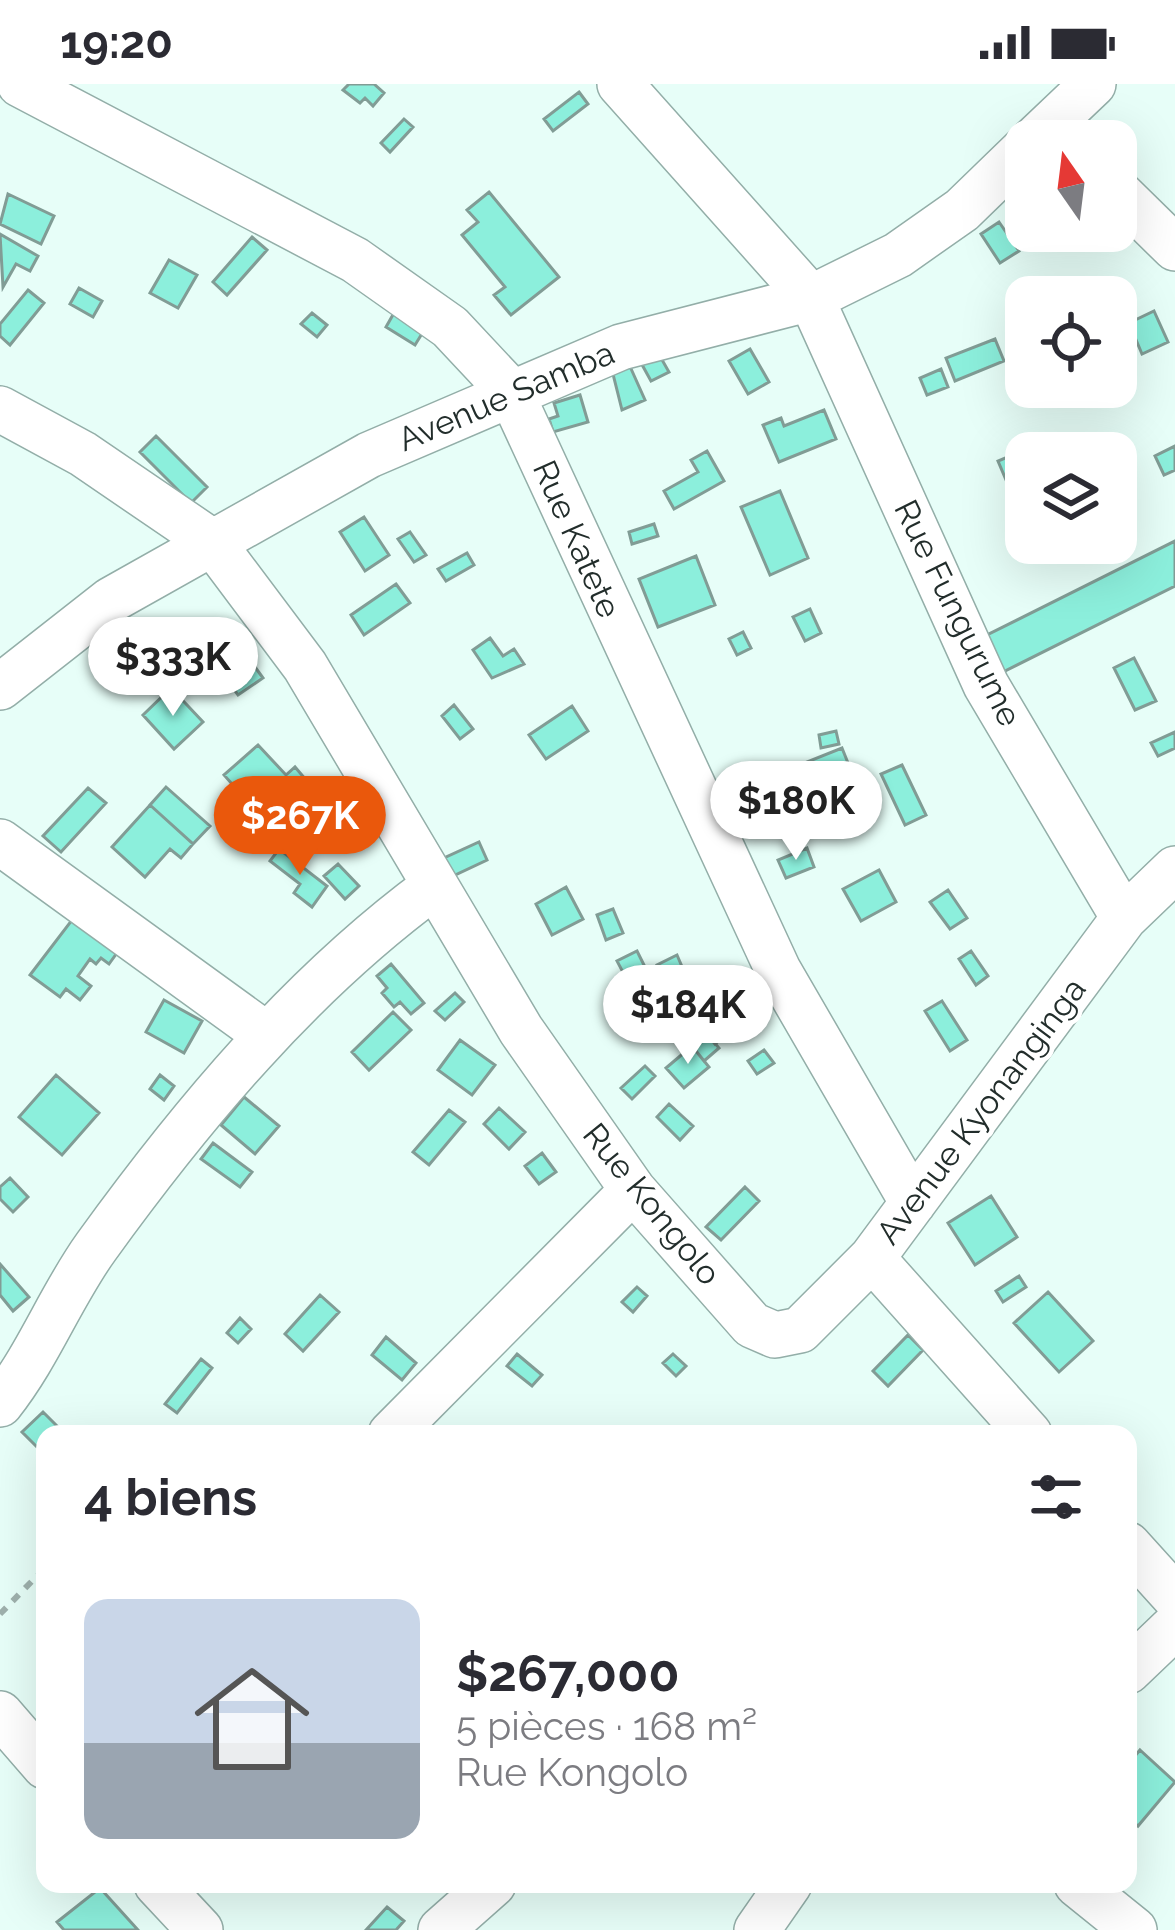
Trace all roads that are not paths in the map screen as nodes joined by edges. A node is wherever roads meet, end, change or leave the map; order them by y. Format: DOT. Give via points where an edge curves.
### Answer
graph roads {
  1 [pos="20,84"];
  2 [pos="620,84"];
  3 [pos="1093,84"];
  4 [pos="1061,120"];
  5 [pos="1005,173"];
  6 [pos="1137,211"];
  7 [pos="1175,248"];
  8 [pos="812,298"];
  9 [pos="510,391"];
  10 [pos="0,409"];
  11 [pos="212,542"];
  12 [pos="0,687"];
  13 [pos="0,842"];
  14 [pos="1170,885"];
  15 [pos="433,886"];
  16 [pos="1124,918"];
  17 [pos="266,1034"];
  18 [pos="633,1190"];
  19 [pos="914,1203"];
  20 [pos="872,1258"];
  21 [pos="775,1336"];
  22 [pos="0,1404"];
  23 [pos="400,1425"];
  24 [pos="1021,1425"];
  25 [pos="1137,1555"];
  26 [pos="1175,1597"];
  27 [pos="1175,1626"];
  28 [pos="1137,1662"];
  29 [pos="0,1714"];
  30 [pos="36,1756"];
  31 [pos="165,1893"];
  32 [pos="483,1893"];
  33 [pos="783,1893"];
  34 [pos="1088,1893"];
  35 [pos="200,1930"];
  36 [pos="441,1930"];
  37 [pos="757,1930"];
  38 [pos="1134,1930"];
  1 -- 9 [label="street, Rue Katete" via="355,260 450,327"];
  2 -- 8 [label="street, Rue Fungurume"];
  3 -- 4 [label="street, Avenue Samba"];
  5 -- 8 [label="street, Avenue Samba" via="898,255"];
  6 -- 7 [label="street"];
  8 -- 9 [label="street, Avenue Samba" via="621,346"];
  8 -- 16 [label="street, Rue Fungurume" via="986,685"];
  9 -- 11 [label="street, Avenue Samba" via="369,455"];
  9 -- 19 [label="street, Rue Katete" via="778,970"];
  10 -- 11 [label="street, Rue Kongolo" via="117,475"];
  11 -- 12 [label="street, Avenue Samba" via="111,600"];
  11 -- 15 [label="street, Rue Kongolo" via="305,666"];
  13 -- 17 [label="street"];
  14 -- 16 [label="street, Avenue Kyonanginga"];
  15 -- 17 [label="street" via="368,935"];
  15 -- 18 [label="street, Rue Kongolo" via="520,1030"];
  16 -- 19 [label="street, Avenue Kyonanginga"];
  17 -- 22 [label="street" via="94,1251"];
  18 -- 21 [label="street, Rue Kongolo" via="752,1325"];
  18 -- 23 [label="street"];
  19 -- 20 [label="street, Avenue Kyonanginga"];
  20 -- 21 [label="street, Avenue Kyonanginga" via="800,1330"];
  20 -- 24 [label="street"];
  25 -- 26 [label="street"];
  27 -- 28 [label="street"];
  29 -- 30 [label="street"];
  31 -- 35 [label="street"];
  32 -- 36 [label="street"];
  33 -- 37 [label="street"];
  34 -- 38 [label="street"];
}
